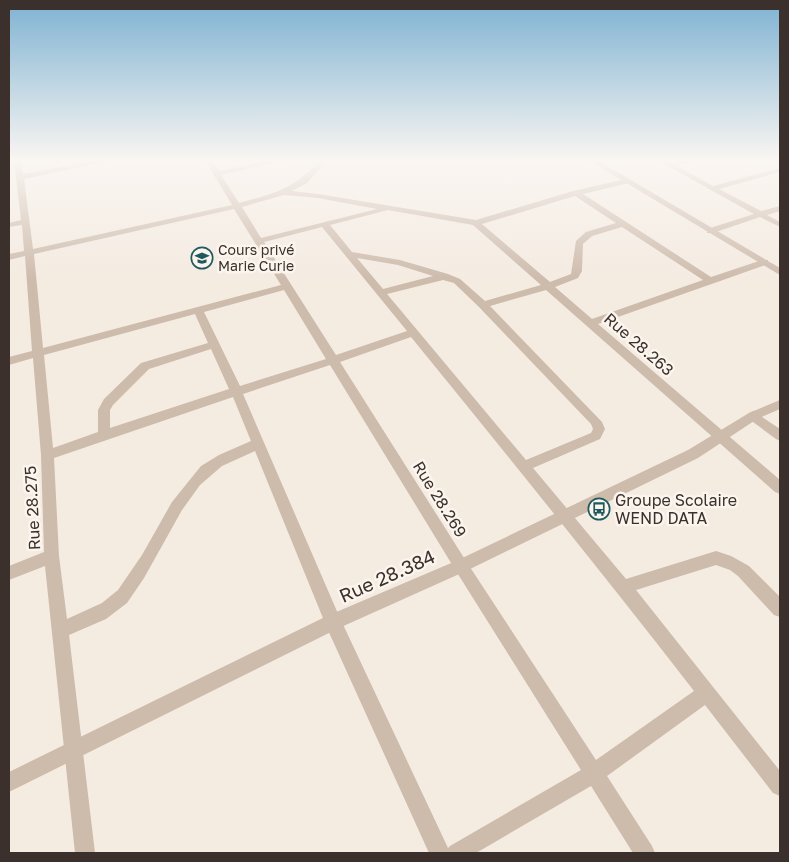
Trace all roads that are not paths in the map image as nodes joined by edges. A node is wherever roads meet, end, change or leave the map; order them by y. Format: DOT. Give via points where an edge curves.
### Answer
graph roads {
  1 [pos="22,200"];
  2 [pos="233,200"];
  3 [pos="258,200"];
  4 [pos="343,200"];
  5 [pos="552,200"];
  6 [pos="587,200"];
  7 [pos="658,200"];
  8 [pos="735,200"];
  9 [pos="237,206"];
  10 [pos="389,208"];
  11 [pos="780,208"];
  12 [pos="761,215"];
  13 [pos="25,222"];
  14 [pos="476,223"];
  15 [pos="622,224"];
  16 [pos="9,225"];
  17 [pos="325,225"];
  18 [pos="780,225"];
  19 [pos="710,231"];
  20 [pos="258,241"];
  21 [pos="29,252"];
  22 [pos="348,254"];
  23 [pos="9,257"];
  24 [pos="765,262"];
  25 [pos="780,272"];
  26 [pos="445,276"];
  27 [pos="712,282"];
  28 [pos="287,286"];
  29 [pos="547,286"];
  30 [pos="380,294"];
  31 [pos="483,305"];
  32 [pos="198,311"];
  33 [pos="590,323"];
  34 [pos="413,333"];
  35 [pos="213,345"];
  36 [pos="38,354"];
  37 [pos="9,361"];
  38 [pos="334,361"];
  39 [pos="236,391"];
  40 [pos="780,404"];
  41 [pos="753,416"];
  42 [pos="104,434"];
  43 [pos="780,436"];
  44 [pos="721,438"];
  45 [pos="257,444"];
  46 [pos="47,455"];
  47 [pos="522,467"];
  48 [pos="780,488"];
  49 [pos="564,516"];
  50 [pos="52,556"];
  51 [pos="461,566"];
  52 [pos="9,573"];
  53 [pos="623,587"];
  54 [pos="780,609"];
  55 [pos="333,622"];
  56 [pos="60,630"];
  57 [pos="706,694"];
  58 [pos="73,752"];
  59 [pos="594,772"];
  60 [pos="9,782"];
  61 [pos="780,786"];
  62 [pos="85,853"];
  63 [pos="440,853"];
  64 [pos="457,853"];
  65 [pos="645,853"];
  1 -- 13 [label="street, Rue 28.275"];
  2 -- 9 [label="street, Rue 28.269"];
  3 -- 9 [label="street"];
  4 -- 10 [label="street"];
  5 -- 14 [label="street"];
  6 -- 15 [label="street"];
  7 -- 19 [label="street"];
  8 -- 12 [label="street"];
  9 -- 20 [label="street, Rue 28.269"];
  9 -- 21 [label="street"];
  10 -- 14 [label="street"];
  10 -- 17 [label="street"];
  11 -- 12 [label="street"];
  12 -- 18 [label="street"];
  12 -- 19 [label="street"];
  13 -- 16 [label="street"];
  13 -- 21 [label="street, Rue 28.275"];
  14 -- 29 [label="street, Rue 28.263"];
  15 -- 27 [label="street"];
  15 -- 29 [label="street" via="584,238 579,243 575,276"];
  17 -- 20 [label="street"];
  17 -- 22 [label="street"];
  19 -- 24 [label="street"];
  20 -- 28 [label="street, Rue 28.269"];
  21 -- 23 [label="street"];
  21 -- 36 [label="street, Rue 28.275"];
  22 -- 26 [label="street" via="400,263"];
  22 -- 30 [label="street"];
  24 -- 25 [label="street"];
  24 -- 27 [label="street"];
  26 -- 30 [label="street"];
  26 -- 31 [label="street" via="457,281"];
  27 -- 33 [label="street"];
  28 -- 32 [label="street"];
  28 -- 38 [label="street, Rue 28.269"];
  29 -- 31 [label="street"];
  29 -- 33 [label="street, Rue 28.263"];
  30 -- 34 [label="street"];
  31 -- 47 [label="street" via="596,422 599,429 596,436"];
  32 -- 35 [label="street"];
  32 -- 36 [label="street"];
  33 -- 44 [label="street, Rue 28.263"];
  34 -- 38 [label="street"];
  34 -- 47 [label="street"];
  35 -- 39 [label="street"];
  35 -- 42 [label="street" via="146,366 108,402 104,410"];
  36 -- 37 [label="street"];
  36 -- 46 [label="street, Rue 28.275"];
  38 -- 39 [label="street"];
  38 -- 51 [label="street, Rue 28.269"];
  39 -- 42 [label="street"];
  39 -- 45 [label="street"];
  40 -- 41 [label="street, Rue 28.384"];
  41 -- 43 [label="street"];
  41 -- 44 [label="street, Rue 28.384"];
  42 -- 46 [label="street"];
  44 -- 48 [label="street, Rue 28.263"];
  44 -- 49 [label="street, Rue 28.384"];
  45 -- 55 [label="street"];
  45 -- 56 [label="street" via="221,460 195,482 149,558 120,598 93,616"];
  46 -- 50 [label="street, Rue 28.275"];
  47 -- 49 [label="street"];
  49 -- 51 [label="street, Rue 28.384"];
  49 -- 53 [label="street"];
  50 -- 52 [label="street"];
  50 -- 56 [label="street, Rue 28.275"];
  51 -- 55 [label="street, Rue 28.384"];
  51 -- 59 [label="street, Rue 28.269"];
  53 -- 54 [label="street" via="716,558 728,560 741,568"];
  53 -- 57 [label="street"];
  55 -- 58 [label="street, Rue 28.384"];
  55 -- 63 [label="street"];
  56 -- 58 [label="street, Rue 28.275"];
  57 -- 59 [label="street"];
  57 -- 61 [label="street"];
  58 -- 60 [label="street, Rue 28.384"];
  58 -- 62 [label="street, Rue 28.275"];
  59 -- 64 [label="street"];
  59 -- 65 [label="street, Rue 28.269"];
}
